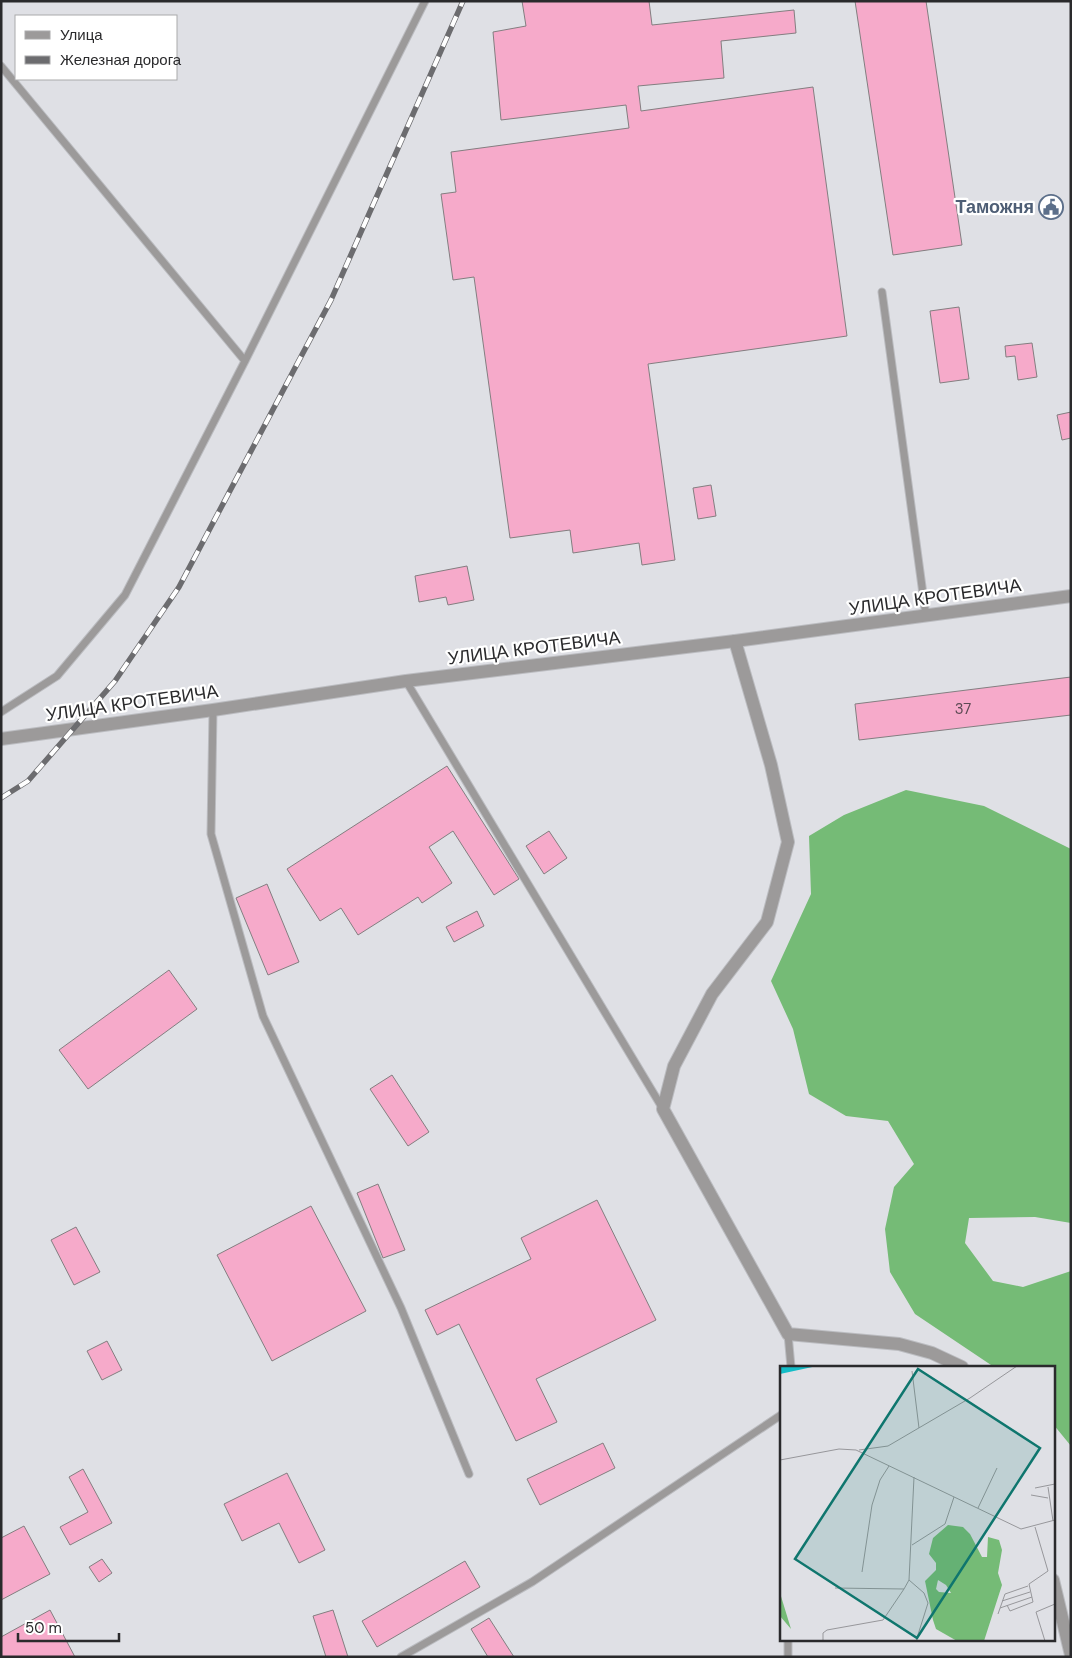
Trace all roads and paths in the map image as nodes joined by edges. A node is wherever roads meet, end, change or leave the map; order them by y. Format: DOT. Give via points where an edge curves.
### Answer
graph roads {
  1 [pos="425,1"];
  2 [pos="1,66"];
  3 [pos="882,292"];
  4 [pos="245,361"];
  5 [pos="1071,596"];
  6 [pos="926,616"];
  7 [pos="734,641"];
  8 [pos="406,681"];
  9 [pos="213,710"];
  10 [pos="1,712"];
  11 [pos="1,739"];
  12 [pos="663,1109"];
  13 [pos="788,1334"];
  14 [pos="791,1366"];
  15 [pos="960,1366"];
  16 [pos="780,1416"];
  17 [pos="469,1474"];
  18 [pos="1054,1584"];
  19 [pos="788,1640"];
  20 [pos="1071,1655"];
  21 [pos="401,1657"];
  22 [pos="788,1657"];
  1 -- 4 [label="lane"];
  2 -- 4 [label="lane"];
  3 -- 6 [label="lane"];
  4 -- 10 [label="lane" via="125,596 57,676"];
  5 -- 6 [label="street, УЛИЦА КРОТЕВИЧА"];
  6 -- 7 [label="street, УЛИЦА КРОТЕВИЧА"];
  7 -- 8 [label="street, УЛИЦА КРОТЕВИЧА"];
  7 -- 12 [label="street" via="771,764 788,842 767,922 712,994 674,1066"];
  8 -- 9 [label="street, УЛИЦА КРОТЕВИЧА"];
  8 -- 12 [label="lane"];
  9 -- 11 [label="street, УЛИЦА КРОТЕВИЧА"];
  9 -- 17 [label="lane" via="211,834 263,1016 401,1308"];
  12 -- 13 [label="street"];
  13 -- 14 [label="lane"];
  13 -- 15 [label="street" via="899,1344 932,1353"];
  16 -- 21 [label="lane" via="532,1582"];
  18 -- 20 [label="street"];
  19 -- 22 [label="lane"];
}
